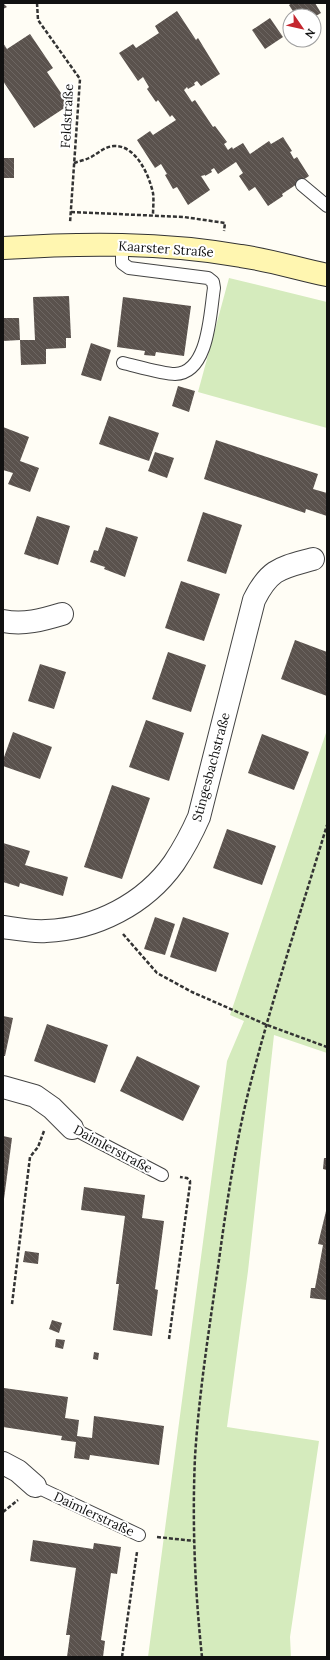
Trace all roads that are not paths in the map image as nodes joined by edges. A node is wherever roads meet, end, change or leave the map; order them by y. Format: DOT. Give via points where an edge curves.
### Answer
graph roads {
  1 [pos="302,185"];
  2 [pos="327,206"];
  3 [pos="122,245"];
  4 [pos="3,248"];
  5 [pos="327,275"];
  6 [pos="123,363"];
  7 [pos="314,559"];
  8 [pos="62,614"];
  9 [pos="3,621"];
  10 [pos="3,927"];
  11 [pos="3,1087"];
  12 [pos="72,1128"];
  13 [pos="162,1175"];
  14 [pos="3,1463"];
  15 [pos="35,1486"];
  16 [pos="139,1535"];
  1 -- 2 [label="lane"];
  3 -- 4 [label="main road, Kaarster Straße" via="70,244"];
  3 -- 5 [label="main road, Kaarster Straße" via="221,253"];
  3 -- 6 [label="lane" via="122,263 129,268 208,278 213,282 214,288 207,336 193,367 174,374"];
  7 -- 10 [label="street, Stingesbachstraße" via="285,567 272,574 262,584 254,600 199,817 174,863 143,895 108,917 69,929 45,931"];
  8 -- 9 [label="street" via="32,622"];
  11 -- 12 [label="street, Daimlerstraße" via="35,1096 52,1108"];
  12 -- 13 [label="lane, Daimlerstraße"];
  14 -- 15 [label="street, Daimlerstraße" via="18,1471"];
  15 -- 16 [label="lane, Daimlerstraße"];
}
